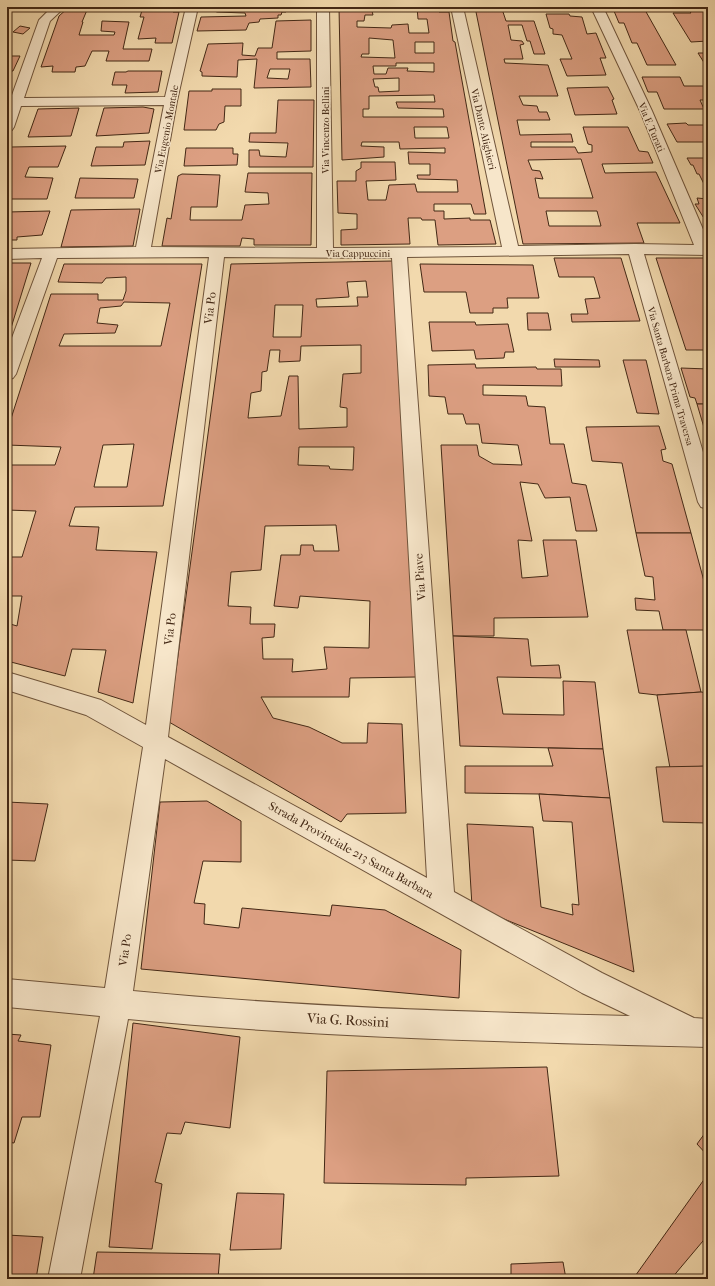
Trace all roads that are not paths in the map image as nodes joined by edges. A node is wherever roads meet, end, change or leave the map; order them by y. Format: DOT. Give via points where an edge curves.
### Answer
graph roads {
  1 [pos="60,7"];
  2 [pos="192,7"];
  3 [pos="323,7"];
  4 [pos="456,7"];
  5 [pos="597,7"];
  6 [pos="171,101"];
  7 [pos="16,102"];
  8 [pos="7,127"];
  9 [pos="635,249"];
  10 [pos="706,250"];
  11 [pos="511,251"];
  12 [pos="143,252"];
  13 [pos="325,253"];
  14 [pos="399,253"];
  15 [pos="7,254"];
  16 [pos="51,254"];
  17 [pos="217,254"];
  18 [pos="7,374"];
  19 [pos="708,502"];
  20 [pos="7,681"];
  21 [pos="156,741"];
  22 [pos="441,900"];
  23 [pos="7,993"];
  24 [pos="118,1004"];
  25 [pos="699,1032"];
  26 [pos="64,1279"];
  1 -- 7 [label="street" via="45,20"];
  2 -- 6 [label="street, Via Eugenio Montale"];
  3 -- 13 [label="street, Via Vincenzo Bellini"];
  4 -- 11 [label="street, Via Dante Alighieri"];
  5 -- 10 [label="street, Via F. Turati" via="646,111"];
  6 -- 7 [label="street"];
  6 -- 12 [label="street, Via Eugenio Montale"];
  7 -- 8 [label="street"];
  9 -- 10 [label="street, Via Cappuccini"];
  9 -- 11 [label="street, Via Cappuccini"];
  9 -- 19 [label="street, Via Santa Barbara Prima Traversa"];
  11 -- 14 [label="street, Via Cappuccini"];
  12 -- 16 [label="street, Via Cappuccini"];
  12 -- 17 [label="street, Via Cappuccini"];
  13 -- 14 [label="street, Via Cappuccini"];
  13 -- 17 [label="street, Via Cappuccini"];
  14 -- 22 [label="street, Via Piave"];
  15 -- 16 [label="street, Via Cappuccini"];
  16 -- 18 [label="street"];
  17 -- 21 [label="street, Via Po"];
  20 -- 21 [label="street, Strada Provinciale 213 Santa Barbara" via="93,707"];
  21 -- 22 [label="street, Strada Provinciale 213 Santa Barbara"];
  21 -- 24 [label="street, Via Po"];
  22 -- 25 [label="street, Strada Provinciale 213 Santa Barbara" via="592,983"];
  23 -- 24 [label="street, Via G. Rossini"];
  24 -- 25 [label="street, Via G. Rossini" via="203,1012 463,1026"];
  24 -- 26 [label="street, Via Po"];
}
